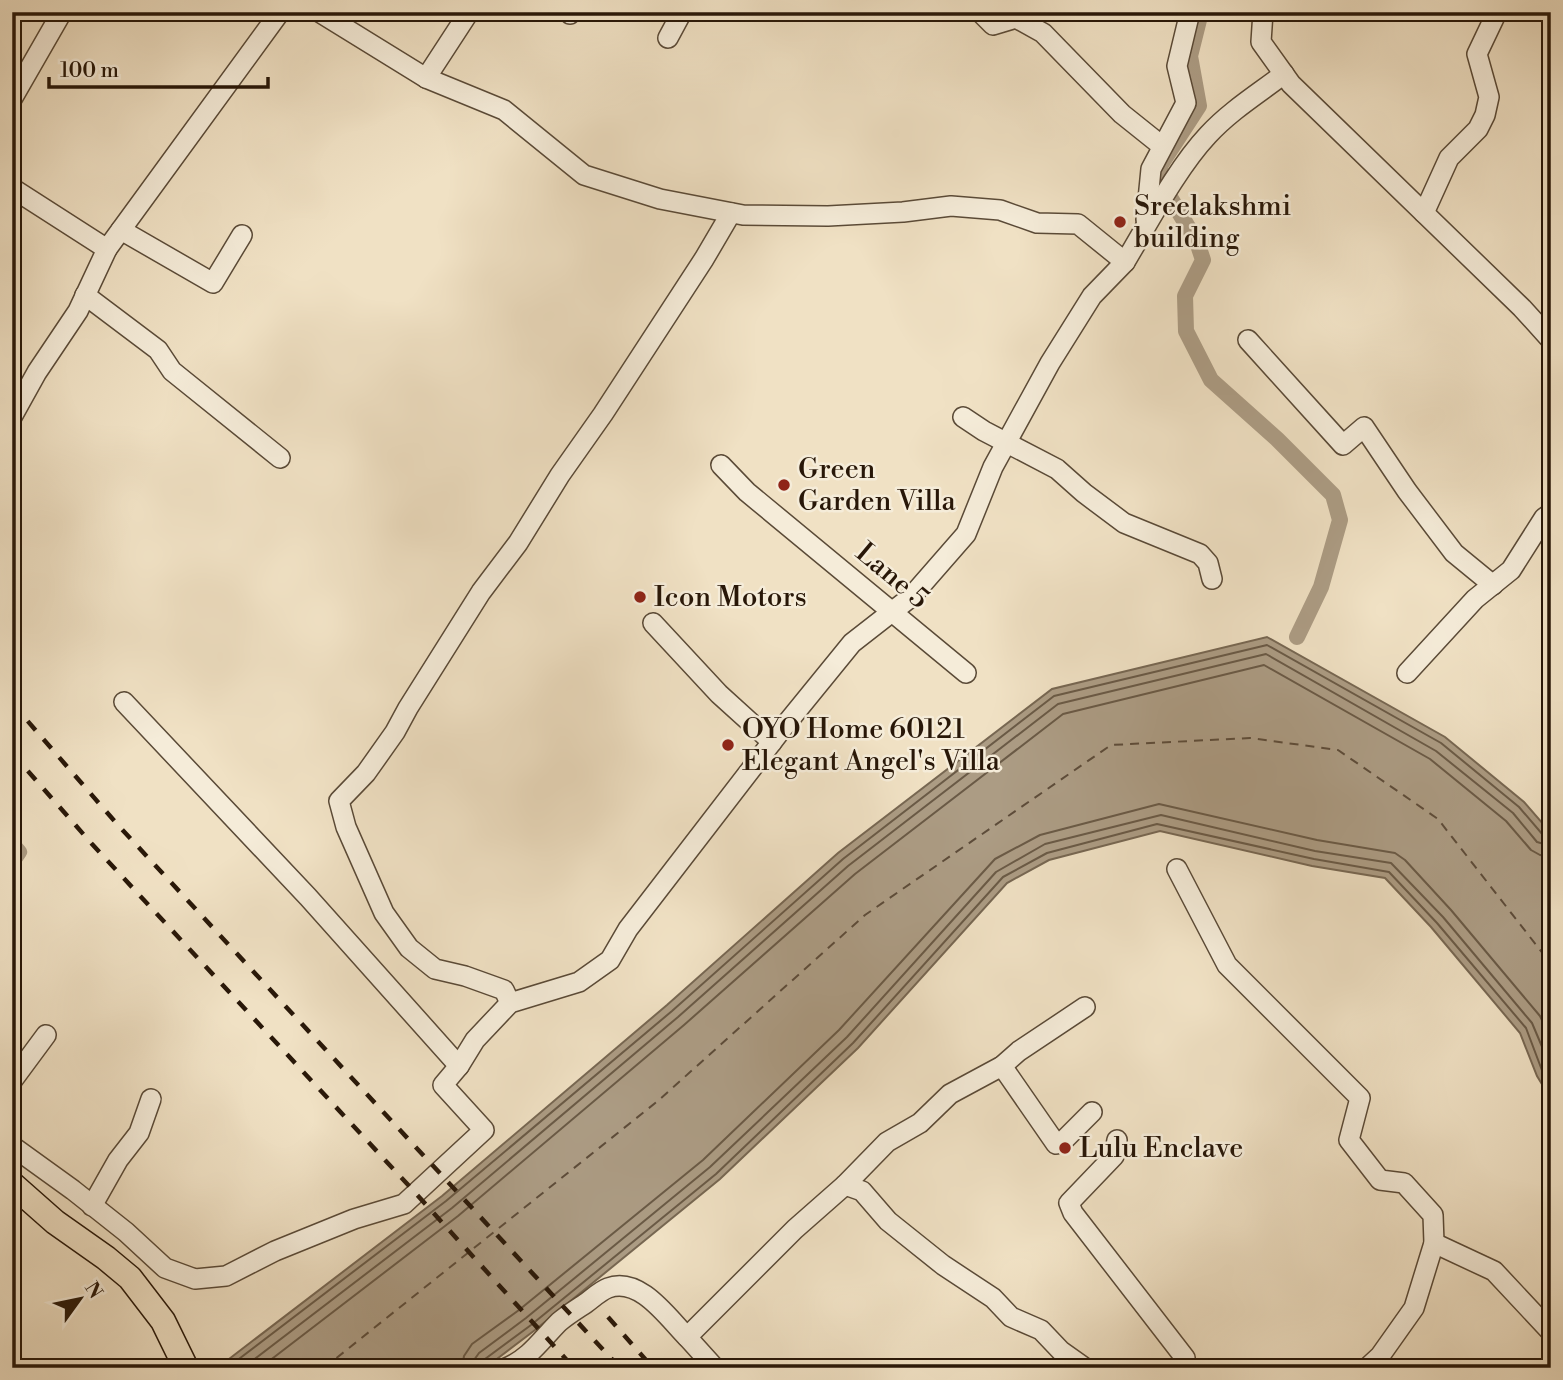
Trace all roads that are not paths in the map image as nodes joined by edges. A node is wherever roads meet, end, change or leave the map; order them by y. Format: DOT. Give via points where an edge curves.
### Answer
graph roads {
  1 [pos="62,12"];
  2 [pos="280,12"];
  3 [pos="319,12"];
  4 [pos="468,12"];
  5 [pos="682,12"];
  6 [pos="979,12"];
  7 [pos="1190,12"];
  8 [pos="1263,12"];
  9 [pos="1497,12"];
  10 [pos="668,38"];
  11 [pos="1284,74"];
  12 [pos="426,78"];
  13 [pos="12,99"];
  14 [pos="1162,146"];
  15 [pos="12,188"];
  16 [pos="731,213"];
  17 [pos="1424,213"];
  18 [pos="1146,227"];
  19 [pos="121,230"];
  20 [pos="242,235"];
  21 [pos="107,249"];
  22 [pos="1125,261"];
  23 [pos="85,295"];
  24 [pos="1543,316"];
  25 [pos="1248,340"];
  26 [pos="1551,340"];
  27 [pos="12,417"];
  28 [pos="963,417"];
  29 [pos="1006,443"];
  30 [pos="280,458"];
  31 [pos="721,465"];
  32 [pos="1551,513"];
  33 [pos="1212,579"];
  34 [pos="1493,584"];
  35 [pos="891,612"];
  36 [pos="653,622"];
  37 [pos="966,673"];
  38 [pos="1407,673"];
  39 [pos="124,702"];
  40 [pos="772,742"];
  41 [pos="1177,869"];
  42 [pos="510,1003"];
  43 [pos="1085,1007"];
  44 [pos="46,1035"];
  45 [pos="459,1066"];
  46 [pos="1002,1066"];
  47 [pos="12,1080"];
  48 [pos="151,1099"];
  49 [pos="1092,1112"];
  50 [pos="1117,1140"];
  51 [pos="12,1146"];
  52 [pos="12,1184"];
  53 [pos="845,1185"];
  54 [pos="92,1206"];
  55 [pos="1434,1242"];
  56 [pos="1551,1332"];
  57 [pos="687,1337"];
  58 [pos="514,1366"];
  59 [pos="186,1367"];
  60 [pos="715,1368"];
  61 [pos="1085,1368"];
  62 [pos="1186,1368"];
  63 [pos="1367,1368"];
  1 -- 13 [label="street"];
  2 -- 19 [label="street"];
  3 -- 12 [label="street"];
  4 -- 12 [label="street"];
  5 -- 10 [label="street"];
  6 -- 14 [label="street" via="993,25 1016,18 1043,33 1122,114"];
  7 -- 14 [label="street" via="1177,66 1186,103"];
  8 -- 11 [label="street" via="1261,42"];
  9 -- 17 [label="street" via="1477,54 1489,97 1485,115 1478,129 1449,158"];
  11 -- 17 [label="street"];
  11 -- 18 [label="street" via="1208,135"];
  12 -- 16 [label="street" via="504,110 584,175 660,199"];
  14 -- 18 [label="street" via="1151,169"];
  15 -- 21 [label="street"];
  16 -- 22 [label="street" via="828,216 951,206 1000,210 1037,223 1078,224"];
  16 -- 42 [label="street" via="616,395 481,592 395,732 339,801 384,913 409,947 435,969 504,990"];
  17 -- 24 [label="street"];
  18 -- 22 [label="street"];
  19 -- 20 [label="street" via="213,284"];
  19 -- 21 [label="street"];
  21 -- 23 [label="street"];
  22 -- 29 [label="street" via="1092,296"];
  23 -- 27 [label="street"];
  23 -- 30 [label="street" via="158,350 172,371"];
  24 -- 26 [label="street"];
  25 -- 34 [label="street" via="1343,445 1364,428 1454,553"];
  28 -- 29 [label="street"];
  29 -- 33 [label="street" via="1058,469 1124,523 1200,554"];
  29 -- 35 [label="street" via="966,534 911,597"];
  31 -- 35 [label="street, Lane 5"];
  32 -- 34 [label="street" via="1511,570"];
  34 -- 38 [label="street"];
  35 -- 37 [label="street, Lane 5"];
  35 -- 40 [label="street" via="852,643"];
  36 -- 40 [label="street" via="719,694"];
  39 -- 45 [label="street"];
  40 -- 42 [label="street" via="628,929 610,960 579,982"];
  41 -- 55 [label="street" via="1227,965 1360,1098 1349,1140 1380,1180 1404,1183 1433,1215"];
  42 -- 45 [label="street" via="475,1040"];
  43 -- 46 [label="street"];
  44 -- 47 [label="street"];
  45 -- 54 [label="street" via="443,1085 484,1130 404,1204 354,1219 226,1276 195,1279 165,1268"];
  46 -- 49 [label="street" via="1056,1144"];
  46 -- 53 [label="street" via="950,1094 920,1124 887,1142"];
  48 -- 54 [label="street" via="139,1133"];
  50 -- 62 [label="street" via="1114,1156 1069,1203 1185,1358"];
  51 -- 54 [label="street"];
  52 -- 59 [label="main road" via="130,1278 163,1321"];
  53 -- 57 [label="street"];
  53 -- 61 [label="street" via="862,1191 933,1258 993,1298 1012,1317 1041,1330"];
  55 -- 56 [label="street" via="1494,1271"];
  55 -- 63 [label="street" via="1414,1308"];
  57 -- 58 [label="street" via="656,1304 632,1288 618,1286 606,1289 560,1321"];
  57 -- 60 [label="street"];
}
